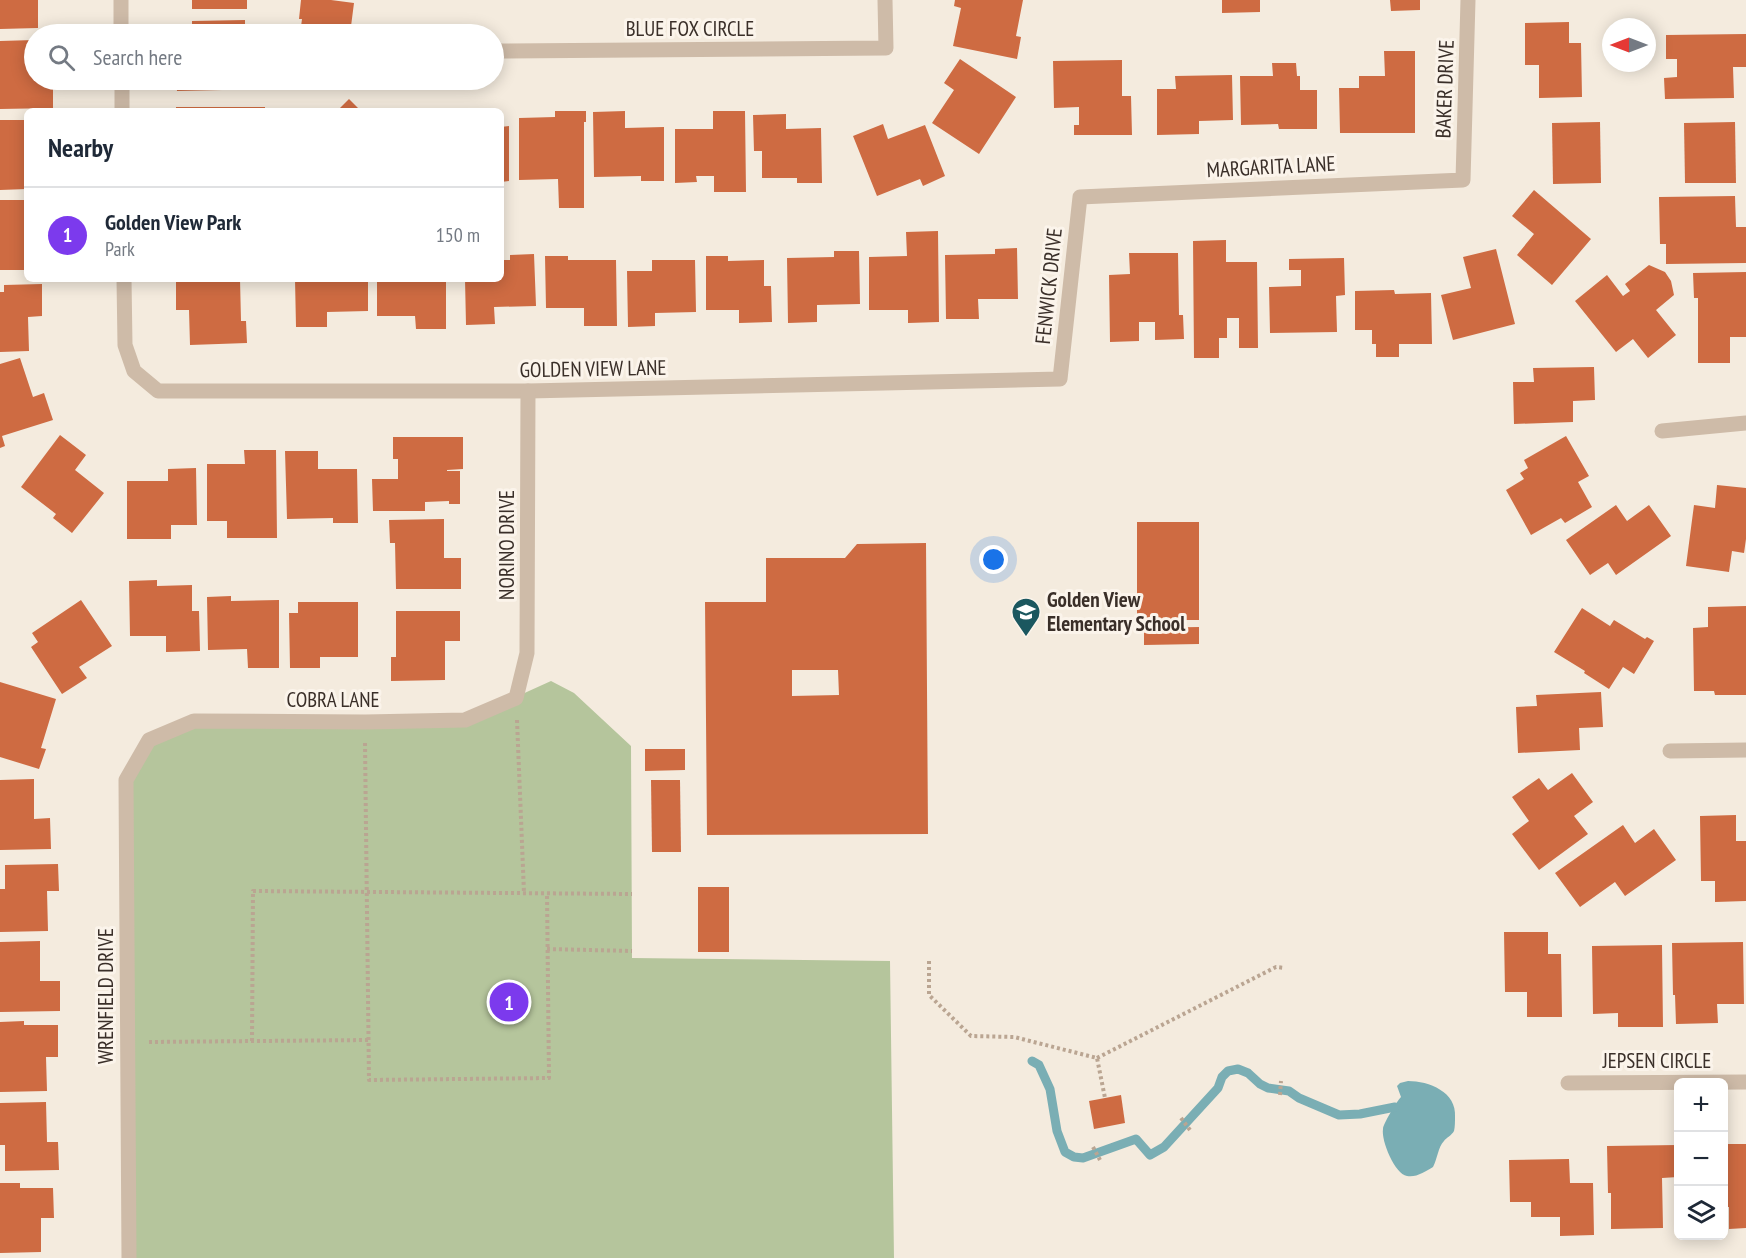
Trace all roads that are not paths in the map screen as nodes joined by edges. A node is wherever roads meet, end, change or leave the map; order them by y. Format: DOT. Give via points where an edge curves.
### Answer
graph roads {
  1 [pos="121,0"];
  2 [pos="885,0"];
  3 [pos="1468,0"];
  4 [pos="121,24"];
  5 [pos="504,51"];
  6 [pos="122,90"];
  7 [pos="122,108"];
  8 [pos="1463,180"];
  9 [pos="1080,197"];
  10 [pos="124,282"];
  11 [pos="1060,379"];
  12 [pos="528,392"];
  13 [pos="1746,423"];
  14 [pos="1662,431"];
  15 [pos="516,698"];
  16 [pos="149,740"];
  17 [pos="1746,750"];
  18 [pos="1670,751"];
  19 [pos="1746,1082"];
  20 [pos="1568,1083"];
  21 [pos="129,1258"];
  1 -- 4 [label="street"];
  2 -- 5 [label="street, BLUE FOX CIRCLE" via="886,48"];
  3 -- 8 [label="street, BAKER DRIVE"];
  6 -- 7 [label="street"];
  8 -- 9 [label="street, MARGARITA LANE"];
  9 -- 11 [label="street, FENWICK DRIVE"];
  10 -- 12 [label="street, GOLDEN VIEW LANE" via="125,345 134,371 158,392"];
  11 -- 12 [label="street, GOLDEN VIEW LANE"];
  12 -- 15 [label="street, NORINO DRIVE" via="527,653"];
  13 -- 14 [label="street"];
  15 -- 16 [label="street, COBRA LANE" via="465,720 194,721"];
  16 -- 21 [label="street, WRENFIELD DRIVE" via="126,780"];
  17 -- 18 [label="street"];
  19 -- 20 [label="street, JEPSEN CIRCLE"];
}
